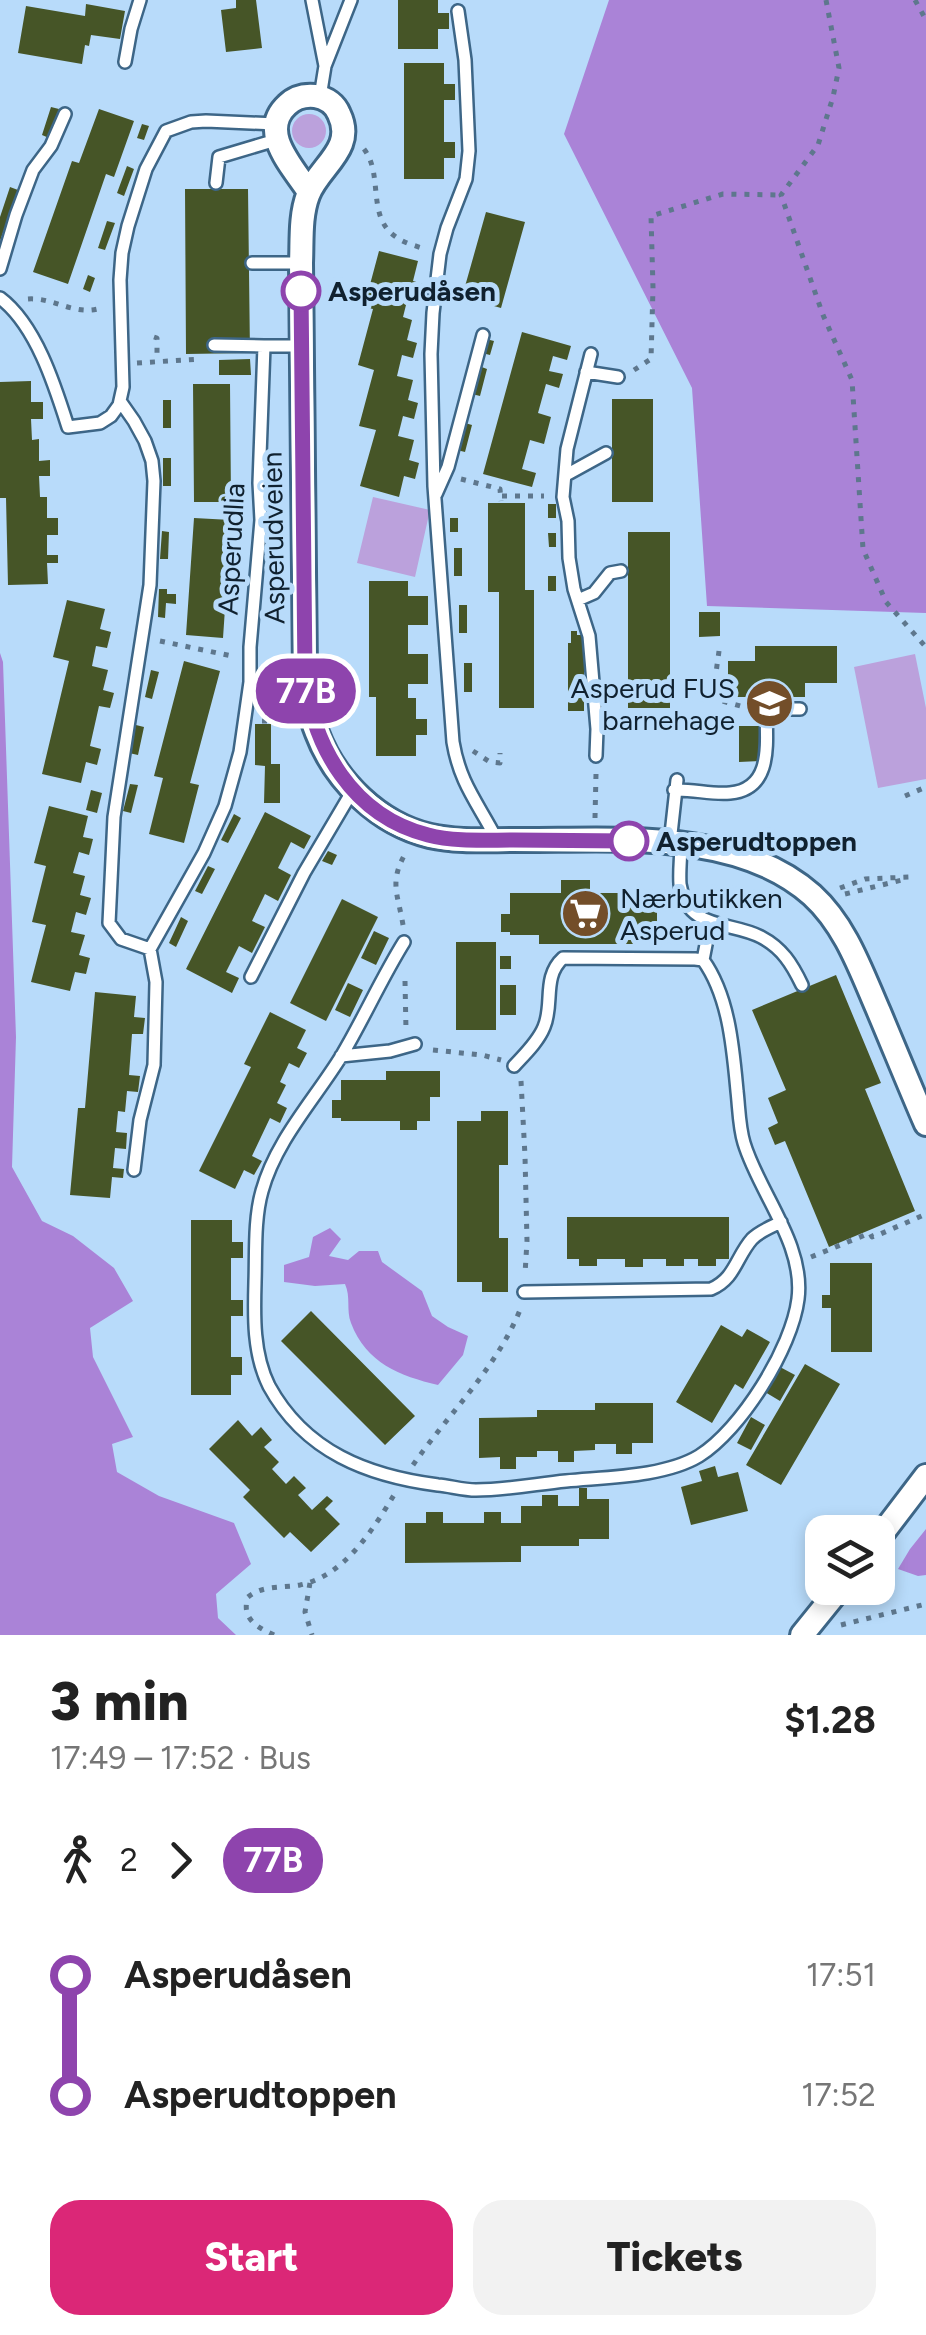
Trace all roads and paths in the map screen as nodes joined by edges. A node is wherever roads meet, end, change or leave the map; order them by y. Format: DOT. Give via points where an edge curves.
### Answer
graph roads {
  1 [pos="140,0"];
  2 [pos="312,0"];
  3 [pos="351,0"];
  4 [pos="826,0"];
  5 [pos="914,0"];
  6 [pos="458,11"];
  7 [pos="926,20"];
  8 [pos="126,62"];
  9 [pos="325,66"];
  10 [pos="320,97"];
  11 [pos="65,114"];
  12 [pos="276,132"];
  13 [pos="374,166"];
  14 [pos="216,182"];
  15 [pos="309,192"];
  16 [pos="781,195"];
  17 [pos="426,250"];
  18 [pos="252,263"];
  19 [pos="302,263"];
  20 [pos="0,269"];
  21 [pos="120,298"];
  22 [pos="5,302"];
  23 [pos="483,335"];
  24 [pos="154,337"];
  25 [pos="214,346"];
  26 [pos="264,346"];
  27 [pos="301,346"];
  28 [pos="591,354"];
  29 [pos="191,359"];
  30 [pos="156,360"];
  31 [pos="122,365"];
  32 [pos="586,372"];
  33 [pos="618,377"];
  34 [pos="120,401"];
  35 [pos="606,452"];
  36 [pos="566,476"];
  37 [pos="478,484"];
  38 [pos="548,496"];
  39 [pos="434,498"];
  40 [pos="622,571"];
  41 [pos="578,600"];
  42 [pos="142,640"];
  43 [pos="926,650"];
  44 [pos="720,651"];
  45 [pos="223,654"];
  46 [pos="766,709"];
  47 [pos="800,709"];
  48 [pos="452,742"];
  49 [pos="500,753"];
  50 [pos="596,756"];
  51 [pos="926,786"];
  52 [pos="353,790"];
  53 [pos="905,796"];
  54 [pos="595,821"];
  55 [pos="417,832"];
  56 [pos="498,840"];
  57 [pos="676,843"];
  58 [pos="838,893"];
  59 [pos="710,924"];
  60 [pos="404,942"];
  61 [pos="150,949"];
  62 [pos="704,960"];
  63 [pos="251,976"];
  64 [pos="802,985"];
  65 [pos="415,1044"];
  66 [pos="341,1056"];
  67 [pos="514,1066"];
  68 [pos="926,1124"];
  69 [pos="134,1170"];
  70 [pos="926,1214"];
  71 [pos="781,1222"];
  72 [pos="833,1248"];
  73 [pos="524,1292"];
  74 [pos="926,1476"];
  75 [pos="403,1480"];
  76 [pos="895,1517"];
  77 [pos="310,1583"];
  78 [pos="926,1604"];
  79 [pos="826,1605"];
  80 [pos="832,1626"];
  81 [pos="274,1635"];
  82 [pos="312,1635"];
  83 [pos="802,1635"];
  1 -- 8 [label="lane"];
  2 -- 9 [label="lane"];
  3 -- 9 [label="lane"];
  4 -- 16 [label="path" via="839,68 833,97 818,145"];
  5 -- 7 [label="path"];
  6 -- 39 [label="lane" via="469,151 434,298"];
  9 -- 10 [label="lane"];
  10 -- 12 [label="street" via="293,100 278,116"];
  10 -- 15 [label="street, Asperudveien" via="338,110 342,143"];
  11 -- 20 [label="lane" via="33,170"];
  12 -- 14 [label="lane" via="219,157"];
  12 -- 15 [label="street"];
  12 -- 21 [label="lane" via="206,121 166,130 128,226"];
  13 -- 17 [label="path" via="378,211 390,232"];
  15 -- 19 [label="street, Asperudveien"];
  16 -- 33 [label="path" via="724,194 651,216 651,359"];
  16 -- 43 [label="path" via="852,380 863,549 886,602"];
  18 -- 19 [label="lane"];
  19 -- 27 [label="street, Asperudveien"];
  21 -- 22 [label="path" via="86,311 33,298"];
  21 -- 31 [label="lane"];
  22 -- 34 [label="lane" via="37,348 68,426 100,422"];
  23 -- 39 [label="lane"];
  24 -- 30 [label="path"];
  25 -- 26 [label="lane"];
  26 -- 27 [label="lane"];
  26 -- 61 [label="lane, Asperudlia" via="261,520 240,752 226,806"];
  27 -- 52 [label="street, Asperudveien" via="307,694 323,746"];
  28 -- 32 [label="lane"];
  29 -- 30 [label="path"];
  30 -- 31 [label="path"];
  31 -- 34 [label="lane"];
  32 -- 33 [label="lane"];
  32 -- 36 [label="lane"];
  34 -- 42 [label="lane" via="144,441 154,481"];
  35 -- 36 [label="lane"];
  36 -- 41 [label="lane" via="563,497"];
  37 -- 38 [label="path" via="500,490 502,498"];
  39 -- 48 [label="lane"];
  40 -- 41 [label="lane"];
  41 -- 50 [label="lane" via="589,636"];
  42 -- 45 [label="path"];
  42 -- 61 [label="lane" via="114,817 109,923 121,939"];
  44 -- 46 [label="path" via="716,679 722,701"];
  46 -- 47 [label="lane"];
  46 -- 57 [label="lane" via="761,778 734,793 676,785"];
  48 -- 49 [label="path" via="494,763 500,764"];
  48 -- 56 [label="lane" via="465,786"];
  50 -- 54 [label="path"];
  51 -- 53 [label="path"];
  52 -- 55 [label="street, Asperudveien"];
  52 -- 63 [label="lane"];
  55 -- 56 [label="street, Asperudveien"];
  55 -- 60 [label="path" via="396,872"];
  56 -- 57 [label="street, Asperudveien"];
  57 -- 59 [label="lane" via="680,886"];
  57 -- 68 [label="street, Asperudveien" via="756,862 822,906 860,968"];
  58 -- 58 [label="path" via="910,878 864,879"];
  59 -- 62 [label="lane"];
  59 -- 64 [label="lane" via="774,944"];
  60 -- 65 [label="path" via="406,1034"];
  60 -- 66 [label="lane"];
  61 -- 69 [label="lane" via="154,1064"];
  62 -- 67 [label="lane" via="563,958 551,974 545,1026"];
  62 -- 71 [label="lane" via="732,1040 744,1144"];
  65 -- 66 [label="lane"];
  65 -- 67 [label="path"];
  66 -- 75 [label="lane" via="267,1174 257,1230 256,1334 268,1384 297,1422 335,1455"];
  67 -- 73 [label="path" via="523,1086"];
  70 -- 72 [label="path"];
  71 -- 73 [label="lane" via="754,1238 730,1278 711,1289"];
  71 -- 75 [label="lane" via="798,1278 790,1332 760,1389 718,1443 696,1458 642,1472 473,1490"];
  73 -- 75 [label="path" via="498,1353"];
  74 -- 76 [label="street"];
  75 -- 77 [label="path" via="356,1548"];
  77 -- 81 [label="path" via="248,1596 247,1616"];
  77 -- 82 [label="path" via="305,1612"];
  78 -- 80 [label="path"];
  79 -- 83 [label="street"];
}
